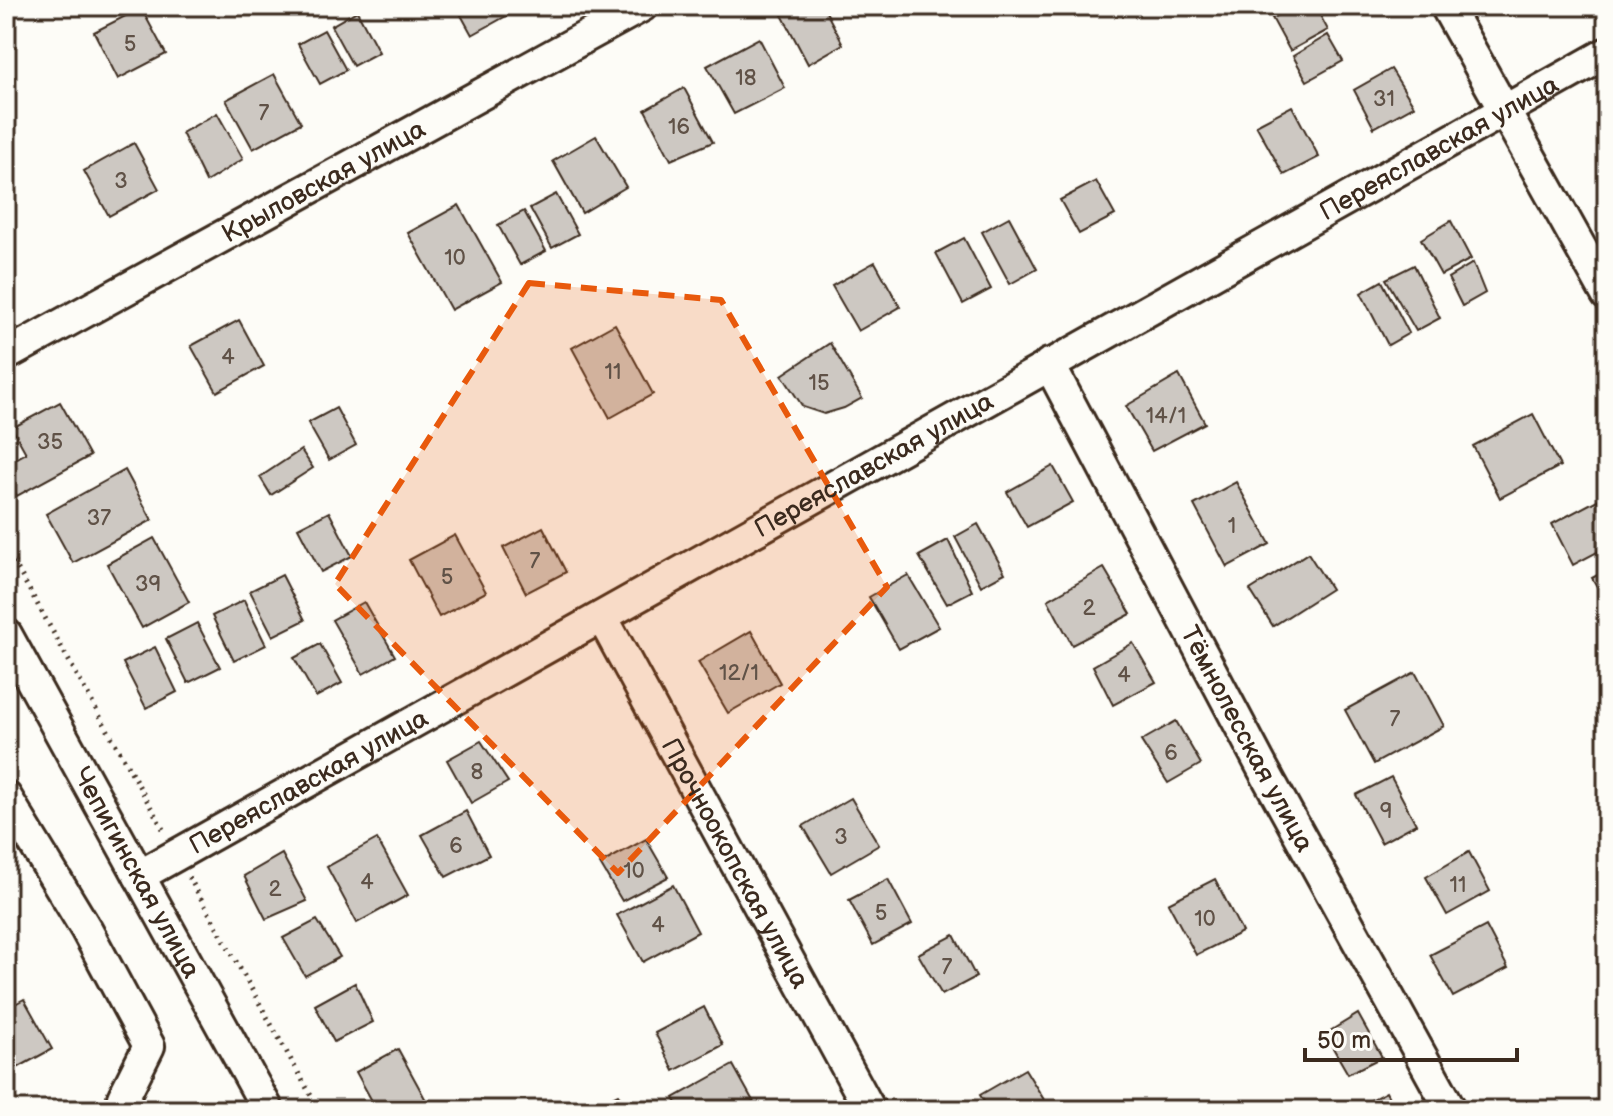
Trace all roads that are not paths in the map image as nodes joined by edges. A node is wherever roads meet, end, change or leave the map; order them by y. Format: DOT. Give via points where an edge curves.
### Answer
graph roads {
  1 [pos="642,6"];
  2 [pos="1446,6"];
  3 [pos="1607,53"];
  4 [pos="1505,110"];
  5 [pos="1607,295"];
  6 [pos="6,355"];
  7 [pos="1049,364"];
  8 [pos="602,617"];
  9 [pos="6,634"];
  10 [pos="6,797"];
  11 [pos="139,876"];
  12 [pos="118,1106"];
  13 [pos="268,1110"];
  14 [pos="870,1110"];
  15 [pos="1451,1110"];
  1 -- 6 [label="street, Крыловская улица"];
  2 -- 4 [label="street"];
  3 -- 4 [label="street, Переяславская улица"];
  4 -- 5 [label="street"];
  4 -- 7 [label="street, Переяславская улица"];
  7 -- 8 [label="street, Переяславская улица"];
  7 -- 15 [label="street, Тёмнолесская улица"];
  8 -- 11 [label="street, Переяславская улица"];
  8 -- 14 [label="street, Прочноокопская улица"];
  9 -- 11 [label="street, Чепигинская улица"];
  10 -- 12 [label="street" via="149,1046"];
  11 -- 13 [label="street, Чепигинская улица"];
}
